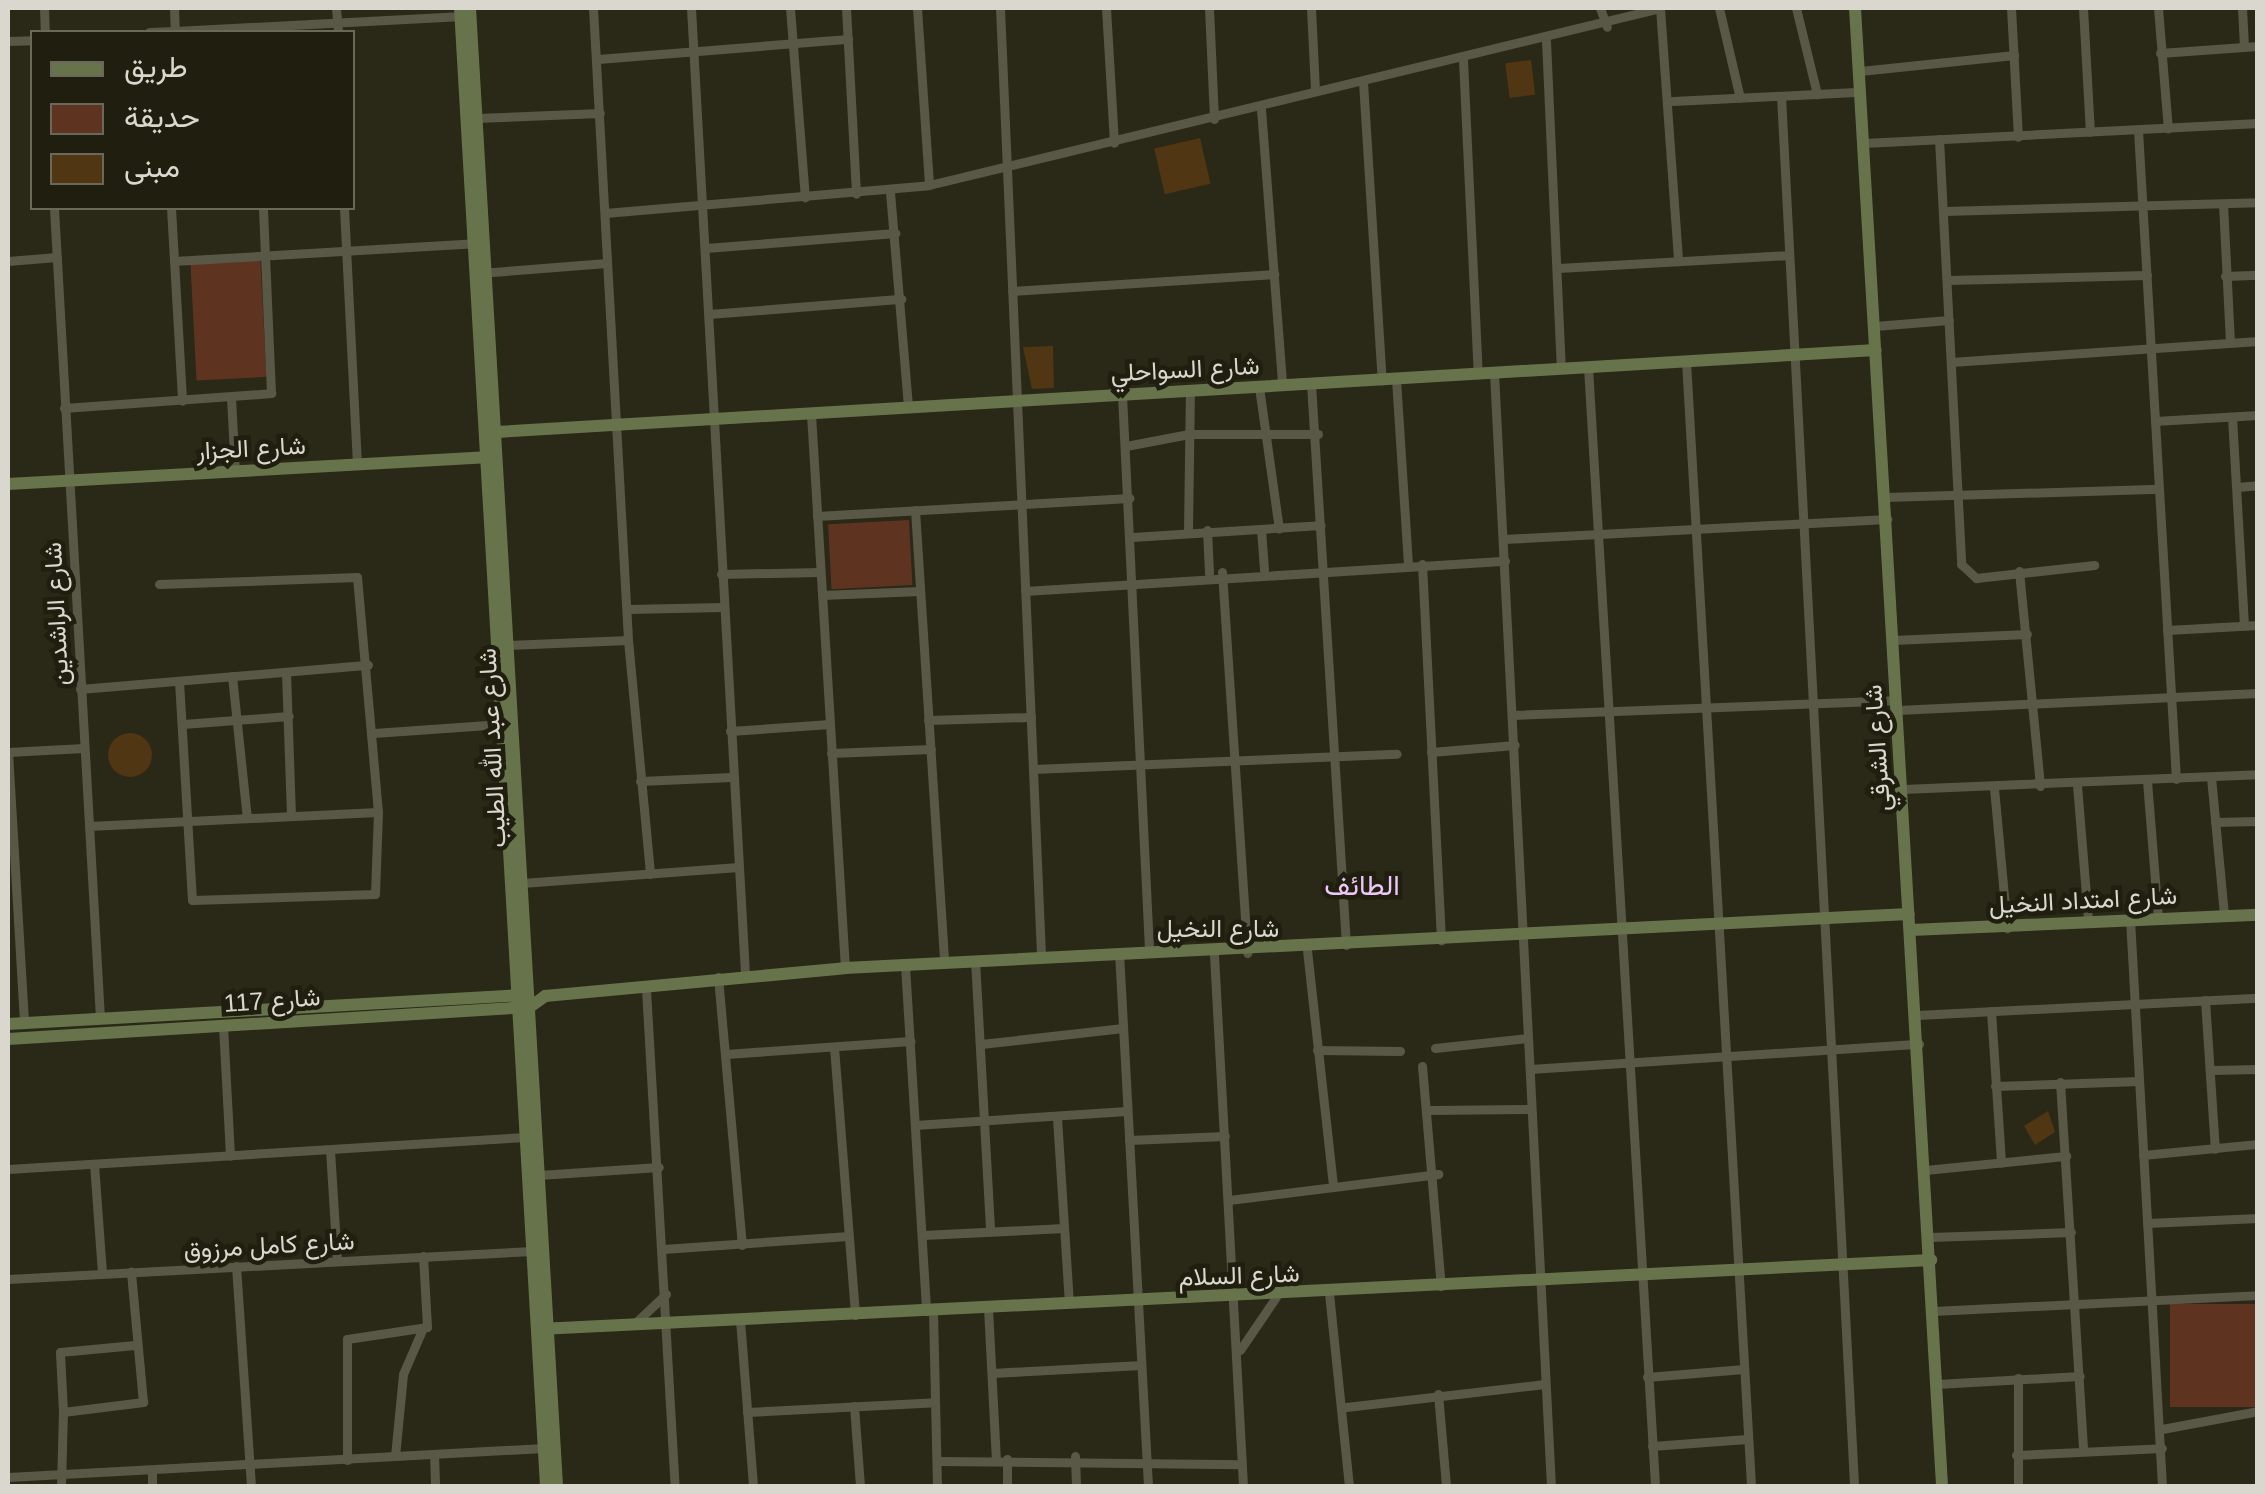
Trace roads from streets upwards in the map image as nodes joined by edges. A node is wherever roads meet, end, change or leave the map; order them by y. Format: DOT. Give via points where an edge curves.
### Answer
graph roads {
  1 [pos="336,8"];
  2 [pos="593,8"];
  3 [pos="691,8"];
  4 [pos="790,8"];
  5 [pos="846,8"];
  6 [pos="917,8"];
  7 [pos="1000,8"];
  8 [pos="1106,8"];
  9 [pos="1209,8"];
  10 [pos="1311,8"];
  11 [pos="1600,8"];
  12 [pos="1660,8"];
  13 [pos="1720,8"];
  14 [pos="1796,8"];
  15 [pos="1856,8"];
  16 [pos="2011,8"];
  17 [pos="2083,8"];
  18 [pos="2158,8"];
  19 [pos="2242,8"];
  20 [pos="465,12"];
  21 [pos="338,20"];
  22 [pos="1607,27"];
  23 [pos="190,30"];
  24 [pos="338,30"];
  25 [pos="848,39"];
  26 [pos="1546,41"];
  27 [pos="792,44"];
  28 [pos="2258,46"];
  29 [pos="2244,47"];
  30 [pos="693,54"];
  31 [pos="2160,54"];
  32 [pos="2014,55"];
  33 [pos="598,60"];
  34 [pos="1464,60"];
  35 [pos="1860,71"];
  36 [pos="1363,82"];
  37 [pos="1315,90"];
  38 [pos="1860,92"];
  39 [pos="1817,94"];
  40 [pos="1781,96"];
  41 [pos="1740,98"];
  42 [pos="1673,101"];
  43 [pos="1261,109"];
  44 [pos="600,113"];
  45 [pos="477,118"];
  46 [pos="1214,120"];
  47 [pos="2258,123"];
  48 [pos="2168,128"];
  49 [pos="2138,130"];
  50 [pos="2090,132"];
  51 [pos="2018,136"];
  52 [pos="1939,139"];
  53 [pos="1114,143"];
  54 [pos="1864,143"];
  55 [pos="1007,166"];
  56 [pos="930,185"];
  57 [pos="890,192"];
  58 [pos="856,194"];
  59 [pos="805,197"];
  60 [pos="2258,202"];
  61 [pos="2223,204"];
  62 [pos="701,208"];
  63 [pos="2144,208"];
  64 [pos="54,210"];
  65 [pos="171,210"];
  66 [pos="263,210"];
  67 [pos="344,210"];
  68 [pos="1944,211"];
  69 [pos="605,213"];
  70 [pos="895,234"];
  71 [pos="474,243"];
  72 [pos="706,248"];
  73 [pos="346,250"];
  74 [pos="266,255"];
  75 [pos="1788,255"];
  76 [pos="56,258"];
  77 [pos="8,261"];
  78 [pos="174,261"];
  79 [pos="1678,261"];
  80 [pos="607,264"];
  81 [pos="1558,268"];
  82 [pos="481,273"];
  83 [pos="1274,274"];
  84 [pos="2147,275"];
  85 [pos="2258,275"];
  86 [pos="2225,276"];
  87 [pos="1947,280"];
  88 [pos="1012,291"];
  89 [pos="901,300"];
  90 [pos="709,314"];
  91 [pos="1949,320"];
  92 [pos="1874,326"];
  93 [pos="2258,341"];
  94 [pos="2230,343"];
  95 [pos="2151,347"];
  96 [pos="1876,350"];
  97 [pos="1793,355"];
  98 [pos="1686,361"];
  99 [pos="1951,362"];
  100 [pos="1588,367"];
  101 [pos="1561,369"];
  102 [pos="1494,373"];
  103 [pos="1478,374"];
  104 [pos="1389,379"];
  105 [pos="1312,384"];
  106 [pos="1282,386"];
  107 [pos="1259,387"];
  108 [pos="1190,391"];
  109 [pos="1122,395"];
  110 [pos="232,398"];
  111 [pos="182,401"];
  112 [pos="1017,401"];
  113 [pos="64,408"];
  114 [pos="908,408"];
  115 [pos="811,414"];
  116 [pos="2258,416"];
  117 [pos="2232,417"];
  118 [pos="714,420"];
  119 [pos="2155,421"];
  120 [pos="617,425"];
  121 [pos="491,433"];
  122 [pos="1189,434"];
  123 [pos="1318,434"];
  124 [pos="1272,438"];
  125 [pos="1126,446"];
  126 [pos="492,457"];
  127 [pos="357,464"];
  128 [pos="235,471"];
  129 [pos="68,480"];
  130 [pos="8,484"];
  131 [pos="2258,485"];
  132 [pos="2237,487"];
  133 [pos="2159,489"];
  134 [pos="1958,492"];
  135 [pos="1885,497"];
  136 [pos="1129,498"];
  137 [pos="1022,504"];
  138 [pos="915,510"];
  139 [pos="817,516"];
  140 [pos="1887,518"];
  141 [pos="1802,523"];
  142 [pos="1321,525"];
  143 [pos="1696,528"];
  144 [pos="1261,529"];
  145 [pos="1280,529"];
  146 [pos="1188,530"];
  147 [pos="1208,530"];
  148 [pos="1599,534"];
  149 [pos="1132,537"];
  150 [pos="1504,539"];
  151 [pos="1505,560"];
  152 [pos="1422,564"];
  153 [pos="1408,565"];
  154 [pos="2094,565"];
  155 [pos="1319,568"];
  156 [pos="1264,570"];
  157 [pos="2019,571"];
  158 [pos="820,572"];
  159 [pos="1222,572"];
  160 [pos="1210,573"];
  161 [pos="721,574"];
  162 [pos="1133,582"];
  163 [pos="159,584"];
  164 [pos="920,591"];
  165 [pos="1025,591"];
  166 [pos="822,595"];
  167 [pos="723,607"];
  168 [pos="628,609"];
  169 [pos="2258,625"];
  170 [pos="2244,626"];
  171 [pos="2167,630"];
  172 [pos="2027,634"];
  173 [pos="628,640"];
  174 [pos="1893,640"];
  175 [pos="508,645"];
  176 [pos="368,665"];
  177 [pos="286,672"];
  178 [pos="232,676"];
  179 [pos="179,681"];
  180 [pos="80,689"];
  181 [pos="2258,693"];
  182 [pos="2171,698"];
  183 [pos="1812,704"];
  184 [pos="1897,705"];
  185 [pos="2038,707"];
  186 [pos="1705,708"];
  187 [pos="1610,713"];
  188 [pos="1513,715"];
  189 [pos="290,716"];
  190 [pos="1031,717"];
  191 [pos="928,720"];
  192 [pos="235,721"];
  193 [pos="183,724"];
  194 [pos="502,724"];
  195 [pos="830,724"];
  196 [pos="730,731"];
  197 [pos="374,733"];
  198 [pos="1515,745"];
  199 [pos="84,748"];
  200 [pos="931,749"];
  201 [pos="8,752"];
  202 [pos="1431,752"];
  203 [pos="831,753"];
  204 [pos="1333,754"];
  205 [pos="1397,754"];
  206 [pos="1234,759"];
  207 [pos="1140,763"];
  208 [pos="1033,769"];
  209 [pos="2258,774"];
  210 [pos="732,777"];
  211 [pos="2211,777"];
  212 [pos="2176,779"];
  213 [pos="640,780"];
  214 [pos="2148,781"];
  215 [pos="2078,785"];
  216 [pos="2040,786"];
  217 [pos="1994,788"];
  218 [pos="1903,789"];
  219 [pos="378,812"];
  220 [pos="291,816"];
  221 [pos="246,818"];
  222 [pos="513,820"];
  223 [pos="188,821"];
  224 [pos="2258,821"];
  225 [pos="2215,822"];
  226 [pos="89,826"];
  227 [pos="738,867"];
  228 [pos="650,874"];
  229 [pos="522,883"];
  230 [pos="1909,914"];
  231 [pos="2258,915"];
  232 [pos="2224,916"];
  233 [pos="1824,918"];
  234 [pos="2158,918"];
  235 [pos="2088,920"];
  236 [pos="2130,920"];
  237 [pos="1718,922"];
  238 [pos="1621,928"];
  239 [pos="2007,928"];
  240 [pos="1912,930"];
  241 [pos="1525,934"];
  242 [pos="1441,942"];
  243 [pos="1346,948"];
  244 [pos="1149,950"];
  245 [pos="1306,950"];
  246 [pos="1118,952"];
  247 [pos="1248,953"];
  248 [pos="1214,955"];
  249 [pos="1041,956"];
  250 [pos="975,960"];
  251 [pos="944,962"];
  252 [pos="905,965"];
  253 [pos="844,968"];
  254 [pos="745,974"];
  255 [pos="718,977"];
  256 [pos="646,989"];
  257 [pos="2258,998"];
  258 [pos="2204,1000"];
  259 [pos="527,1001"];
  260 [pos="2136,1005"];
  261 [pos="1992,1011"];
  262 [pos="1917,1015"];
  263 [pos="100,1018"];
  264 [pos="67,1020"];
  265 [pos="24,1022"];
  266 [pos="8,1024"];
  267 [pos="223,1026"];
  268 [pos="1123,1028"];
  269 [pos="67,1036"];
  270 [pos="1528,1038"];
  271 [pos="8,1039"];
  272 [pos="911,1042"];
  273 [pos="981,1044"];
  274 [pos="1919,1044"];
  275 [pos="834,1046"];
  276 [pos="1436,1048"];
  277 [pos="1318,1050"];
  278 [pos="1400,1050"];
  279 [pos="1830,1052"];
  280 [pos="726,1054"];
  281 [pos="1725,1055"];
  282 [pos="1632,1060"];
  283 [pos="1422,1066"];
  284 [pos="1530,1069"];
  285 [pos="2258,1069"];
  286 [pos="2212,1070"];
  287 [pos="2139,1080"];
  288 [pos="2060,1082"];
  289 [pos="1995,1086"];
  290 [pos="1530,1109"];
  291 [pos="1430,1110"];
  292 [pos="1127,1111"];
  293 [pos="1056,1118"];
  294 [pos="987,1120"];
  295 [pos="915,1125"];
  296 [pos="1225,1136"];
  297 [pos="526,1137"];
  298 [pos="1129,1140"];
  299 [pos="2258,1144"];
  300 [pos="2215,1149"];
  301 [pos="330,1150"];
  302 [pos="2143,1155"];
  303 [pos="230,1156"];
  304 [pos="2066,1156"];
  305 [pos="2001,1163"];
  306 [pos="94,1164"];
  307 [pos="659,1167"];
  308 [pos="8,1169"];
  309 [pos="1926,1170"];
  310 [pos="539,1174"];
  311 [pos="1438,1174"];
  312 [pos="1333,1186"];
  313 [pos="1229,1200"];
  314 [pos="2258,1218"];
  315 [pos="2148,1224"];
  316 [pos="1064,1228"];
  317 [pos="990,1232"];
  318 [pos="2071,1232"];
  319 [pos="923,1235"];
  320 [pos="849,1236"];
  321 [pos="1930,1237"];
  322 [pos="742,1245"];
  323 [pos="663,1249"];
  324 [pos="532,1250"];
  325 [pos="424,1256"];
  326 [pos="1931,1260"];
  327 [pos="336,1261"];
  328 [pos="236,1266"];
  329 [pos="1843,1266"];
  330 [pos="1737,1271"];
  331 [pos="131,1272"];
  332 [pos="102,1274"];
  333 [pos="8,1278"];
  334 [pos="1643,1279"];
  335 [pos="1539,1284"];
  336 [pos="1441,1286"];
  337 [pos="1329,1293"];
  338 [pos="666,1294"];
  339 [pos="2258,1295"];
  340 [pos="1276,1297"];
  341 [pos="2152,1299"];
  342 [pos="1138,1300"];
  343 [pos="1235,1300"];
  344 [pos="2076,1302"];
  345 [pos="1068,1304"];
  346 [pos="988,1308"];
  347 [pos="930,1311"];
  348 [pos="1933,1312"];
  349 [pos="855,1314"];
  350 [pos="740,1320"];
  351 [pos="666,1323"];
  352 [pos="634,1324"];
  353 [pos="542,1329"];
  354 [pos="422,1330"];
  355 [pos="135,1345"];
  356 [pos="1238,1352"];
  357 [pos="1141,1365"];
  358 [pos="1744,1369"];
  359 [pos="992,1373"];
  360 [pos="2080,1376"];
  361 [pos="1648,1377"];
  362 [pos="2018,1378"];
  363 [pos="1544,1384"];
  364 [pos="1937,1384"];
  365 [pos="1438,1394"];
  366 [pos="935,1402"];
  367 [pos="854,1406"];
  368 [pos="1346,1408"];
  369 [pos="2258,1411"];
  370 [pos="62,1412"];
  371 [pos="747,1412"];
  372 [pos="2162,1429"];
  373 [pos="1747,1439"];
  374 [pos="1652,1446"];
  375 [pos="544,1448"];
  376 [pos="2162,1448"];
  377 [pos="2082,1450"];
  378 [pos="434,1454"];
  379 [pos="2016,1455"];
  380 [pos="395,1456"];
  381 [pos="1075,1456"];
  382 [pos="1001,1459"];
  383 [pos="1146,1459"];
  384 [pos="348,1460"];
  385 [pos="936,1461"];
  386 [pos="1242,1464"];
  387 [pos="250,1465"];
  388 [pos="152,1472"];
  389 [pos="8,1477"];
  390 [pos="61,1481"];
  391 [pos="152,1486"];
  392 [pos="251,1486"];
  393 [pos="435,1486"];
  394 [pos="546,1486"];
  395 [pos="557,1486"];
  396 [pos="675,1486"];
  397 [pos="753,1486"];
  398 [pos="860,1486"];
  399 [pos="938,1486"];
  400 [pos="1008,1486"];
  401 [pos="1076,1486"];
  402 [pos="1148,1486"];
  403 [pos="1244,1486"];
  404 [pos="1349,1486"];
  405 [pos="1446,1486"];
  406 [pos="1551,1486"];
  407 [pos="1655,1486"];
  408 [pos="1751,1486"];
  409 [pos="1854,1486"];
  410 [pos="1942,1486"];
  411 [pos="2018,1486"];
  412 [pos="2162,1486"];
  1 -- 21 [label="street"];
  2 -- 33 [label="street"];
  3 -- 30 [label="street"];
  4 -- 27 [label="street"];
  5 -- 25 [label="street"];
  6 -- 56 [label="street"];
  7 -- 55 [label="street"];
  8 -- 53 [label="street"];
  9 -- 46 [label="street"];
  10 -- 37 [label="street"];
  11 -- 22 [label="street"];
  12 -- 22 [label="street"];
  12 -- 42 [label="street"];
  13 -- 41 [label="street"];
  14 -- 39 [label="street"];
  15 -- 35 [label="street, شارع الشرقي"];
  16 -- 32 [label="street"];
  17 -- 50 [label="street"];
  18 -- 31 [label="street"];
  19 -- 29 [label="street"];
  20 -- 21 [label="street"];
  20 -- 45 [label="street, شارع عبد الله الطيب"];
  20 -- 71 [label="street, شارع عبد الله الطيب"];
  21 -- 23 [label="street"];
  21 -- 24 [label="street"];
  22 -- 26 [label="street"];
  25 -- 27 [label="street"];
  25 -- 58 [label="street"];
  26 -- 34 [label="street"];
  26 -- 81 [label="street"];
  27 -- 30 [label="street"];
  27 -- 59 [label="street"];
  28 -- 29 [label="street"];
  29 -- 31 [label="street"];
  30 -- 33 [label="street"];
  30 -- 62 [label="street"];
  31 -- 48 [label="street"];
  32 -- 35 [label="street"];
  32 -- 51 [label="street"];
  33 -- 44 [label="street"];
  34 -- 36 [label="street"];
  34 -- 103 [label="street"];
  35 -- 38 [label="street, شارع الشرقي"];
  36 -- 37 [label="street"];
  36 -- 104 [label="street"];
  37 -- 43 [label="street"];
  38 -- 39 [label="street"];
  38 -- 54 [label="street, شارع الشرقي"];
  39 -- 40 [label="street"];
  40 -- 41 [label="street"];
  40 -- 75 [label="street"];
  41 -- 42 [label="street"];
  42 -- 79 [label="street"];
  43 -- 46 [label="street"];
  43 -- 83 [label="street"];
  44 -- 45 [label="street"];
  44 -- 69 [label="street"];
  45 -- 82 [label="street, شارع عبد الله الطيب"];
  46 -- 53 [label="street"];
  47 -- 48 [label="street"];
  48 -- 49 [label="street"];
  49 -- 50 [label="street"];
  49 -- 63 [label="street"];
  50 -- 51 [label="street"];
  51 -- 52 [label="street"];
  52 -- 54 [label="street"];
  52 -- 68 [label="street"];
  53 -- 55 [label="street"];
  54 -- 92 [label="street, شارع الشرقي"];
  55 -- 56 [label="street"];
  55 -- 88 [label="street"];
  56 -- 57 [label="street"];
  57 -- 58 [label="street"];
  57 -- 70 [label="street"];
  58 -- 59 [label="street"];
  59 -- 62 [label="street"];
  60 -- 61 [label="street"];
  61 -- 63 [label="street"];
  61 -- 86 [label="street"];
  62 -- 69 [label="street"];
  62 -- 72 [label="street"];
  63 -- 68 [label="street"];
  63 -- 84 [label="street"];
  64 -- 76 [label="street, شارع الراشدين"];
  65 -- 78 [label="street"];
  66 -- 74 [label="street"];
  67 -- 73 [label="street"];
  68 -- 87 [label="street"];
  69 -- 80 [label="street"];
  70 -- 72 [label="street"];
  70 -- 89 [label="street"];
  71 -- 73 [label="street"];
  71 -- 82 [label="street, شارع عبد الله الطيب"];
  72 -- 90 [label="street"];
  73 -- 74 [label="street"];
  73 -- 127 [label="street"];
  74 -- 78 [label="street"];
  74 -- 110 [label="street" via="271,393"];
  75 -- 79 [label="street"];
  75 -- 97 [label="street"];
  76 -- 77 [label="street"];
  76 -- 113 [label="street, شارع الراشدين"];
  78 -- 111 [label="street"];
  79 -- 81 [label="street"];
  80 -- 82 [label="street"];
  80 -- 120 [label="street"];
  81 -- 101 [label="street"];
  82 -- 121 [label="street, شارع عبد الله الطيب"];
  83 -- 88 [label="street"];
  83 -- 106 [label="street"];
  84 -- 87 [label="street"];
  84 -- 95 [label="street"];
  85 -- 86 [label="street"];
  86 -- 94 [label="street"];
  87 -- 91 [label="street"];
  88 -- 112 [label="street"];
  89 -- 90 [label="street"];
  89 -- 114 [label="street"];
  90 -- 118 [label="street"];
  91 -- 92 [label="street"];
  91 -- 99 [label="street"];
  92 -- 96 [label="street, شارع الشرقي"];
  93 -- 94 [label="street"];
  94 -- 95 [label="street"];
  95 -- 99 [label="street"];
  95 -- 119 [label="street"];
  96 -- 97 [label="street, شارع السواحلي"];
  96 -- 135 [label="street, شارع الشرقي"];
  97 -- 98 [label="street, شارع السواحلي"];
  97 -- 141 [label="street"];
  98 -- 100 [label="street, شارع السواحلي"];
  98 -- 143 [label="street"];
  99 -- 134 [label="street"];
  100 -- 101 [label="street, شارع السواحلي"];
  100 -- 148 [label="street"];
  101 -- 102 [label="street, شارع السواحلي"];
  102 -- 103 [label="street, شارع السواحلي"];
  102 -- 150 [label="street"];
  103 -- 104 [label="street, شارع السواحلي"];
  104 -- 105 [label="street, شارع السواحلي"];
  104 -- 153 [label="street"];
  105 -- 106 [label="street, شارع السواحلي"];
  105 -- 123 [label="street"];
  106 -- 107 [label="street, شارع السواحلي"];
  107 -- 108 [label="street, شارع السواحلي"];
  107 -- 124 [label="street"];
  108 -- 109 [label="street, شارع السواحلي"];
  108 -- 122 [label="street"];
  109 -- 112 [label="street, شارع السواحلي"];
  109 -- 125 [label="street"];
  110 -- 111 [label="street"];
  110 -- 128 [label="street"];
  111 -- 113 [label="street"];
  112 -- 114 [label="street, شارع السواحلي"];
  112 -- 137 [label="street"];
  113 -- 129 [label="street, شارع الراشدين"];
  114 -- 115 [label="street, شارع السواحلي"];
  115 -- 118 [label="street, شارع السواحلي"];
  115 -- 139 [label="street"];
  116 -- 117 [label="street"];
  117 -- 119 [label="street"];
  117 -- 132 [label="street"];
  118 -- 120 [label="street, شارع السواحلي"];
  118 -- 161 [label="street"];
  119 -- 133 [label="street"];
  120 -- 121 [label="street, شارع السواحلي"];
  120 -- 168 [label="street"];
  121 -- 126 [label="street, شارع عبد الله الطيب"];
  122 -- 124 [label="street"];
  122 -- 125 [label="street"];
  122 -- 146 [label="street"];
  123 -- 124 [label="street"];
  123 -- 142 [label="street"];
  124 -- 145 [label="street"];
  125 -- 136 [label="street"];
  126 -- 127 [label="street, شارع الجزار"];
  126 -- 175 [label="street, شارع عبد الله الطيب"];
  126 -- 194 [label="street, شارع عبد الله الطيب"];
  127 -- 128 [label="street, شارع الجزار"];
  128 -- 129 [label="street, شارع الجزار"];
  129 -- 130 [label="street, شارع الجزار"];
  129 -- 180 [label="street, شارع الراشدين"];
  131 -- 132 [label="street"];
  132 -- 170 [label="street"];
  133 -- 134 [label="street"];
  133 -- 171 [label="street"];
  134 -- 135 [label="street"];
  134 -- 157 [label="street" via="1966,572"];
  135 -- 140 [label="street, شارع الشرقي"];
  136 -- 137 [label="street"];
  136 -- 149 [label="street"];
  137 -- 138 [label="street"];
  137 -- 165 [label="street"];
  138 -- 139 [label="street"];
  138 -- 164 [label="street"];
  139 -- 158 [label="street"];
  140 -- 141 [label="street"];
  140 -- 174 [label="street, شارع الشرقي"];
  141 -- 143 [label="street"];
  141 -- 183 [label="street"];
  142 -- 145 [label="street"];
  142 -- 155 [label="street"];
  143 -- 148 [label="street"];
  143 -- 186 [label="street"];
  144 -- 145 [label="street"];
  144 -- 147 [label="street"];
  144 -- 156 [label="street"];
  146 -- 147 [label="street"];
  146 -- 149 [label="street"];
  147 -- 160 [label="street"];
  148 -- 150 [label="street"];
  148 -- 187 [label="street"];
  149 -- 162 [label="street"];
  150 -- 151 [label="street"];
  151 -- 152 [label="street"];
  151 -- 188 [label="street"];
  152 -- 153 [label="street"];
  152 -- 202 [label="street"];
  153 -- 155 [label="street"];
  154 -- 157 [label="street"];
  155 -- 156 [label="street"];
  155 -- 204 [label="street"];
  156 -- 159 [label="street"];
  157 -- 172 [label="street"];
  158 -- 161 [label="street"];
  158 -- 166 [label="street"];
  159 -- 160 [label="street"];
  159 -- 206 [label="street"];
  160 -- 162 [label="street"];
  161 -- 167 [label="street"];
  162 -- 165 [label="street"];
  162 -- 207 [label="street"];
  163 -- 176 [label="street" via="357,577"];
  164 -- 166 [label="street"];
  164 -- 191 [label="street"];
  165 -- 190 [label="street"];
  166 -- 195 [label="street"];
  167 -- 168 [label="street"];
  167 -- 196 [label="street"];
  168 -- 173 [label="street"];
  169 -- 170 [label="street"];
  170 -- 171 [label="street"];
  171 -- 182 [label="street"];
  172 -- 174 [label="street"];
  172 -- 185 [label="street"];
  173 -- 175 [label="street"];
  173 -- 213 [label="street"];
  174 -- 184 [label="street, شارع الشرقي"];
  175 -- 222 [label="street, شارع عبد الله الطيب"];
  176 -- 177 [label="street"];
  176 -- 197 [label="street"];
  177 -- 178 [label="street"];
  177 -- 189 [label="street"];
  178 -- 179 [label="street"];
  178 -- 192 [label="street"];
  179 -- 180 [label="street"];
  179 -- 193 [label="street"];
  180 -- 199 [label="street, شارع الراشدين"];
  181 -- 182 [label="street"];
  182 -- 185 [label="street"];
  182 -- 212 [label="street"];
  183 -- 184 [label="street"];
  183 -- 186 [label="street"];
  183 -- 233 [label="street"];
  184 -- 185 [label="street"];
  184 -- 218 [label="street, شارع الشرقي"];
  185 -- 216 [label="street"];
  186 -- 187 [label="street"];
  186 -- 237 [label="street"];
  187 -- 188 [label="street"];
  187 -- 238 [label="street"];
  188 -- 198 [label="street"];
  189 -- 192 [label="street"];
  189 -- 220 [label="street"];
  190 -- 191 [label="street"];
  190 -- 208 [label="street"];
  191 -- 200 [label="street"];
  192 -- 193 [label="street"];
  192 -- 221 [label="street"];
  193 -- 223 [label="street"];
  194 -- 197 [label="street"];
  194 -- 222 [label="street, شارع عبد الله الطيب"];
  195 -- 196 [label="street"];
  195 -- 203 [label="street"];
  196 -- 210 [label="street"];
  197 -- 219 [label="street"];
  198 -- 202 [label="street"];
  198 -- 241 [label="street"];
  199 -- 201 [label="street"];
  199 -- 226 [label="street, شارع الراشدين"];
  200 -- 203 [label="street"];
  200 -- 251 [label="street"];
  201 -- 265 [label="street"];
  202 -- 242 [label="street"];
  203 -- 253 [label="street"];
  204 -- 205 [label="street"];
  204 -- 206 [label="street"];
  204 -- 243 [label="street"];
  206 -- 207 [label="street"];
  206 -- 247 [label="street"];
  207 -- 208 [label="street"];
  207 -- 244 [label="street"];
  208 -- 249 [label="street"];
  209 -- 211 [label="street"];
  210 -- 213 [label="street"];
  210 -- 227 [label="street"];
  211 -- 212 [label="street"];
  211 -- 225 [label="street"];
  212 -- 214 [label="street"];
  213 -- 228 [label="street"];
  214 -- 215 [label="street"];
  214 -- 234 [label="street"];
  215 -- 216 [label="street"];
  215 -- 235 [label="street"];
  216 -- 217 [label="street"];
  217 -- 218 [label="street"];
  217 -- 239 [label="street"];
  218 -- 230 [label="street, شارع الشرقي"];
  219 -- 220 [label="street"];
  219 -- 223 [label="street" via="379,886 369,896 192,900"];
  220 -- 221 [label="street"];
  221 -- 223 [label="street"];
  222 -- 229 [label="street, شارع عبد الله الطيب"];
  222 -- 259 [label="street, شارع عبد الله الطيب"];
  223 -- 226 [label="street"];
  224 -- 225 [label="street"];
  225 -- 232 [label="street"];
  226 -- 263 [label="street, شارع الراشدين"];
  227 -- 228 [label="street"];
  227 -- 254 [label="street"];
  228 -- 229 [label="street"];
  229 -- 259 [label="street, شارع عبد الله الطيب"];
  230 -- 233 [label="street, شارع النخيل"];
  230 -- 240 [label="street, شارع الشرقي"];
  231 -- 232 [label="street, شارع امتداد النخيل"];
  232 -- 234 [label="street, شارع امتداد النخيل"];
  233 -- 237 [label="street, شارع النخيل"];
  233 -- 279 [label="street"];
  234 -- 236 [label="street, شارع امتداد النخيل"];
  235 -- 236 [label="street, شارع امتداد النخيل"];
  235 -- 239 [label="street, شارع امتداد النخيل"];
  236 -- 260 [label="street"];
  237 -- 238 [label="street, شارع النخيل"];
  237 -- 281 [label="street"];
  238 -- 241 [label="street, شارع النخيل"];
  238 -- 282 [label="street"];
  239 -- 240 [label="street, شارع امتداد النخيل"];
  240 -- 262 [label="street, شارع الشرقي"];
  241 -- 242 [label="street, شارع النخيل"];
  241 -- 270 [label="street"];
  242 -- 243 [label="street, شارع النخيل"];
  243 -- 245 [label="street, شارع النخيل"];
  244 -- 246 [label="street, شارع النخيل"];
  244 -- 248 [label="street, شارع النخيل"];
  245 -- 247 [label="street, شارع النخيل"];
  245 -- 277 [label="street"];
  246 -- 249 [label="street, شارع النخيل"];
  246 -- 268 [label="street"];
  247 -- 248 [label="street, شارع النخيل"];
  248 -- 296 [label="street"];
  249 -- 250 [label="street, شارع النخيل"];
  250 -- 251 [label="street, شارع النخيل"];
  250 -- 273 [label="street"];
  251 -- 252 [label="street, شارع النخيل"];
  252 -- 253 [label="street, شارع النخيل"];
  252 -- 272 [label="street"];
  253 -- 254 [label="street, شارع النخيل"];
  254 -- 255 [label="street, شارع النخيل"];
  255 -- 256 [label="street, شارع النخيل"];
  255 -- 280 [label="street"];
  256 -- 259 [label="street, شارع النخيل"];
  256 -- 307 [label="street"];
  257 -- 258 [label="street"];
  258 -- 260 [label="street"];
  258 -- 286 [label="street"];
  259 -- 263 [label="street, شارع 117"];
  259 -- 267 [label="street, شارع 117"];
  259 -- 297 [label="street, شارع عبد الله الطيب"];
  259 -- 310 [label="street, شارع عبد الله الطيب"];
  260 -- 261 [label="street"];
  260 -- 287 [label="street"];
  261 -- 262 [label="street"];
  261 -- 289 [label="street"];
  262 -- 274 [label="street, شارع الشرقي"];
  263 -- 264 [label="street, شارع 117"];
  264 -- 265 [label="street, شارع 117"];
  264 -- 269 [label="street"];
  265 -- 266 [label="street, شارع 117"];
  267 -- 269 [label="street, شارع 117"];
  267 -- 303 [label="street"];
  268 -- 273 [label="street"];
  268 -- 292 [label="street"];
  269 -- 271 [label="street, شارع 117"];
  270 -- 276 [label="street"];
  270 -- 284 [label="street"];
  272 -- 275 [label="street"];
  272 -- 295 [label="street"];
  273 -- 294 [label="street"];
  274 -- 279 [label="street"];
  274 -- 309 [label="street, شارع الشرقي"];
  275 -- 280 [label="street"];
  275 -- 320 [label="street"];
  277 -- 278 [label="street"];
  277 -- 312 [label="street"];
  279 -- 281 [label="street"];
  279 -- 329 [label="street"];
  280 -- 322 [label="street"];
  281 -- 282 [label="street"];
  281 -- 330 [label="street"];
  282 -- 284 [label="street"];
  282 -- 334 [label="street"];
  283 -- 291 [label="street"];
  284 -- 290 [label="street"];
  285 -- 286 [label="street"];
  286 -- 300 [label="street"];
  287 -- 288 [label="street"];
  287 -- 302 [label="street"];
  288 -- 289 [label="street"];
  288 -- 304 [label="street"];
  289 -- 305 [label="street"];
  290 -- 291 [label="street"];
  290 -- 335 [label="street"];
  291 -- 311 [label="street"];
  292 -- 293 [label="street"];
  292 -- 298 [label="street"];
  293 -- 294 [label="street"];
  293 -- 316 [label="street"];
  294 -- 295 [label="street"];
  294 -- 317 [label="street"];
  295 -- 319 [label="street"];
  296 -- 298 [label="street"];
  296 -- 313 [label="street"];
  297 -- 301 [label="street"];
  297 -- 324 [label="street, شارع عبد الله الطيب"];
  298 -- 342 [label="street"];
  299 -- 300 [label="street"];
  300 -- 302 [label="street"];
  301 -- 303 [label="street"];
  301 -- 327 [label="street"];
  302 -- 315 [label="street"];
  303 -- 306 [label="street"];
  304 -- 305 [label="street"];
  304 -- 318 [label="street"];
  305 -- 309 [label="street"];
  306 -- 308 [label="street"];
  306 -- 332 [label="street"];
  307 -- 310 [label="street"];
  307 -- 323 [label="street"];
  309 -- 321 [label="street, شارع الشرقي"];
  310 -- 353 [label="street, شارع عبد الله الطيب"];
  311 -- 312 [label="street"];
  311 -- 336 [label="street"];
  312 -- 313 [label="street"];
  313 -- 343 [label="street"];
  314 -- 315 [label="street"];
  315 -- 341 [label="street"];
  316 -- 317 [label="street"];
  316 -- 345 [label="street"];
  317 -- 319 [label="street"];
  318 -- 321 [label="street"];
  318 -- 344 [label="street"];
  319 -- 347 [label="street"];
  320 -- 322 [label="street"];
  320 -- 349 [label="street"];
  321 -- 326 [label="street, شارع الشرقي"];
  322 -- 323 [label="street"];
  323 -- 338 [label="street"];
  324 -- 325 [label="street, شارع كامل مرزوق"];
  324 -- 353 [label="street, شارع عبد الله الطيب"];
  325 -- 327 [label="street, شارع كامل مرزوق"];
  325 -- 354 [label="street"];
  326 -- 329 [label="street, شارع السلام"];
  326 -- 348 [label="street, شارع الشرقي"];
  327 -- 328 [label="street, شارع كامل مرزوق"];
  328 -- 331 [label="street, شارع كامل مرزوق"];
  328 -- 387 [label="street"];
  329 -- 330 [label="street, شارع السلام"];
  329 -- 409 [label="street"];
  330 -- 334 [label="street, شارع السلام"];
  330 -- 358 [label="street"];
  331 -- 332 [label="street, شارع كامل مرزوق"];
  331 -- 355 [label="street"];
  332 -- 333 [label="street, شارع كامل مرزوق"];
  334 -- 335 [label="street, شارع السلام"];
  334 -- 361 [label="street"];
  335 -- 336 [label="street, شارع السلام"];
  335 -- 363 [label="street"];
  336 -- 337 [label="street, شارع السلام"];
  337 -- 340 [label="street, شارع السلام"];
  337 -- 368 [label="street"];
  338 -- 351 [label="street"];
  338 -- 352 [label="street"];
  339 -- 341 [label="street"];
  340 -- 343 [label="street, شارع السلام"];
  340 -- 356 [label="street"];
  341 -- 344 [label="street"];
  341 -- 372 [label="street"];
  342 -- 343 [label="street, شارع السلام"];
  342 -- 345 [label="street, شارع السلام"];
  342 -- 357 [label="street"];
  343 -- 356 [label="street"];
  344 -- 348 [label="street"];
  344 -- 360 [label="street"];
  345 -- 346 [label="street, شارع السلام"];
  346 -- 347 [label="street, شارع السلام"];
  346 -- 359 [label="street"];
  347 -- 349 [label="street, شارع السلام"];
  347 -- 366 [label="street"];
  348 -- 364 [label="street, شارع الشرقي"];
  349 -- 350 [label="street, شارع السلام"];
  350 -- 351 [label="street, شارع السلام"];
  350 -- 371 [label="street"];
  351 -- 352 [label="street, شارع السلام"];
  351 -- 396 [label="street"];
  352 -- 353 [label="street, شارع السلام"];
  353 -- 375 [label="street, شارع عبد الله الطيب"];
  353 -- 395 [label="street, شارع عبد الله الطيب"];
  354 -- 380 [label="street" via="403,1374"];
  354 -- 384 [label="street" via="348,1339"];
  355 -- 370 [label="street" via="60,1352"];
  355 -- 370 [label="street" via="140,1406"];
  356 -- 386 [label="street"];
  357 -- 359 [label="street"];
  357 -- 383 [label="street"];
  358 -- 361 [label="street"];
  358 -- 373 [label="street"];
  359 -- 382 [label="street"];
  360 -- 362 [label="street"];
  360 -- 377 [label="street"];
  361 -- 374 [label="street"];
  362 -- 364 [label="street"];
  362 -- 379 [label="street"];
  363 -- 365 [label="street"];
  363 -- 406 [label="street"];
  364 -- 410 [label="street, شارع الشرقي"];
  365 -- 368 [label="street"];
  365 -- 405 [label="street"];
  366 -- 367 [label="street"];
  366 -- 385 [label="street"];
  367 -- 371 [label="street"];
  367 -- 398 [label="street"];
  368 -- 404 [label="street"];
  369 -- 372 [label="street"];
  370 -- 390 [label="street"];
  371 -- 397 [label="street"];
  372 -- 376 [label="street"];
  373 -- 374 [label="street"];
  373 -- 408 [label="street"];
  374 -- 407 [label="street"];
  375 -- 378 [label="street"];
  375 -- 394 [label="street, شارع عبد الله الطيب"];
  376 -- 377 [label="street"];
  376 -- 412 [label="street"];
  377 -- 379 [label="street"];
  378 -- 380 [label="street"];
  378 -- 393 [label="street"];
  379 -- 411 [label="street"];
  380 -- 384 [label="street"];
  381 -- 382 [label="street"];
  381 -- 383 [label="street"];
  381 -- 401 [label="street"];
  382 -- 385 [label="street"];
  382 -- 400 [label="street"];
  383 -- 386 [label="street"];
  383 -- 402 [label="street"];
  384 -- 387 [label="street"];
  385 -- 399 [label="street"];
  386 -- 403 [label="street"];
  387 -- 388 [label="street"];
  387 -- 392 [label="street"];
  388 -- 390 [label="street"];
  388 -- 391 [label="street"];
  389 -- 390 [label="street"];
}
